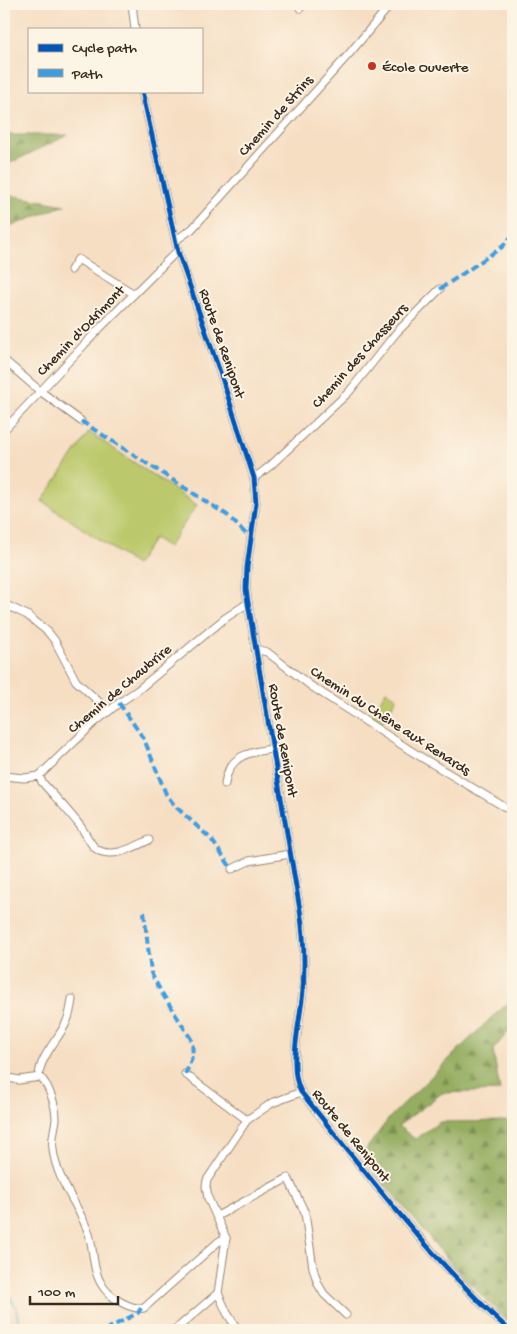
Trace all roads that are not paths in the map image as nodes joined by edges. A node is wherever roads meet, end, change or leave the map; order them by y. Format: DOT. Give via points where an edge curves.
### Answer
graph roads {
  1 [pos="132,4"];
  2 [pos="391,4"];
  3 [pos="134,28"];
  4 [pos="142,92"];
  5 [pos="176,240"];
  6 [pos="178,252"];
  7 [pos="71,270"];
  8 [pos="440,289"];
  9 [pos="134,294"];
  10 [pos="4,360"];
  11 [pos="40,391"];
  12 [pos="81,420"];
  13 [pos="4,430"];
  14 [pos="254,478"];
  15 [pos="248,603"];
  16 [pos="4,604"];
  17 [pos="255,648"];
  18 [pos="109,711"];
  19 [pos="272,749"];
  20 [pos="6,776"];
  21 [pos="39,776"];
  22 [pos="225,784"];
  23 [pos="4,785"];
  24 [pos="513,812"];
  25 [pos="149,840"];
  26 [pos="290,854"];
  27 [pos="232,869"];
  28 [pos="72,999"];
  29 [pos="185,1074"];
  30 [pos="39,1076"];
  31 [pos="4,1077"];
  32 [pos="301,1092"];
  33 [pos="247,1120"];
  34 [pos="217,1216"];
  35 [pos="226,1238"];
  36 [pos="218,1293"];
  37 [pos="346,1315"];
  38 [pos="175,1330"];
  39 [pos="238,1330"];
  40 [pos="509,1330"];
  1 -- 3 [label="street"];
  2 -- 5 [label="street, Chemin de Strins" via="192,230"];
  4 -- 5 [label="street, Route de Renipont"];
  5 -- 6 [label="street, Route de Renipont"];
  6 -- 9 [label="street, Chemin d'Odrimont"];
  6 -- 14 [label="street, Route de Renipont"];
  7 -- 9 [label="street" via="78,259"];
  8 -- 14 [label="street, Chemin des Chasseurs" via="396,333 349,392"];
  9 -- 11 [label="street, Chemin d'Odrimont"];
  10 -- 11 [label="street"];
  11 -- 12 [label="street"];
  11 -- 13 [label="street, Chemin d'Odrimont"];
  14 -- 15 [label="street, Route de Renipont" via="256,503 247,567"];
  15 -- 17 [label="street, Route de Renipont"];
  15 -- 18 [label="street, Chemin de Chaubrire"];
  16 -- 18 [label="street" via="27,615 48,632 76,681"];
  17 -- 19 [label="street, Route de Renipont"];
  17 -- 24 [label="street, Chemin du Chêne aux Renards" via="266,652 311,686 423,758"];
  18 -- 21 [label="street, Chemin de Chaubrire"];
  19 -- 22 [label="street" via="246,754 236,760"];
  19 -- 26 [label="street, Route de Renipont"];
  20 -- 21 [label="street"];
  20 -- 23 [label="street"];
  21 -- 25 [label="street" via="97,849 120,852"];
  26 -- 27 [label="street" via="249,861"];
  26 -- 32 [label="street, Route de Renipont" via="304,943 303,990 295,1062"];
  28 -- 30 [label="street" via="66,1023 39,1070"];
  29 -- 33 [label="street"];
  30 -- 31 [label="street" via="19,1080"];
  30 -- 35 [label="street" via="46,1084 55,1112 52,1143 55,1160 88,1232 99,1281 106,1290 130,1306 144,1308"];
  32 -- 33 [label="street" via="272,1103"];
  32 -- 40 [label="street, Route de Renipont" via="423,1242"];
  33 -- 34 [label="street" via="207,1180 208,1198"];
  34 -- 35 [label="street"];
  34 -- 37 [label="street" via="288,1178 304,1213 318,1284"];
  35 -- 36 [label="street"];
  36 -- 38 [label="street"];
  36 -- 39 [label="street"];
}
